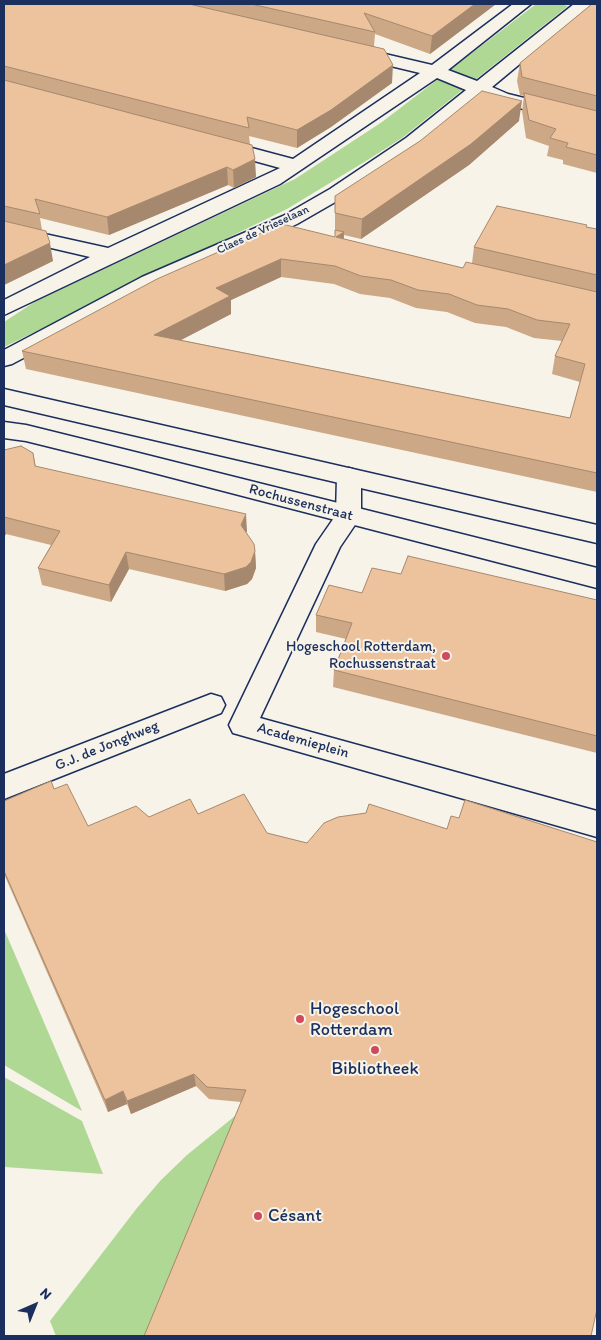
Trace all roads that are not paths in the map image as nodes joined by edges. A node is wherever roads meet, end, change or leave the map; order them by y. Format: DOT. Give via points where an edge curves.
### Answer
graph roads {
  1 [pos="523,4"];
  2 [pos="584,4"];
  3 [pos="340,49"];
  4 [pos="435,72"];
  5 [pos="480,89"];
  6 [pos="597,122"];
  7 [pos="198,140"];
  8 [pos="296,166"];
  9 [pos="290,220"];
  10 [pos="4,231"];
  11 [pos="308,234"];
  12 [pos="110,255"];
  13 [pos="4,308"];
  14 [pos="4,359"];
  15 [pos="4,397"];
  16 [pos="4,430"];
  17 [pos="349,477"];
  18 [pos="348,516"];
  19 [pos="597,534"];
  20 [pos="597,578"];
  21 [pos="211,704"];
  22 [pos="4,787"];
  23 [pos="597,824"];
  1 -- 4 [label="street"];
  2 -- 5 [label="street, Claes de Vrieselaan"];
  3 -- 4 [label="street"];
  4 -- 5 [label="street"];
  4 -- 8 [label="street"];
  5 -- 6 [label="street" via="502,98"];
  5 -- 9 [label="street, Claes de Vrieselaan" via="378,167"];
  7 -- 8 [label="street"];
  8 -- 12 [label="street" via="273,180"];
  9 -- 11 [label="street" via="298,232"];
  9 -- 14 [label="street, Claes de Vrieselaan" via="150,282"];
  10 -- 12 [label="street"];
  12 -- 13 [label="street"];
  15 -- 17 [label="street"];
  16 -- 18 [label="street, Rochussenstraat" via="132,459"];
  17 -- 18 [label="street"];
  17 -- 19 [label="street"];
  18 -- 20 [label="street, Rochussenstraat"];
  18 -- 23 [label="street, Academieplein" via="329,544 243,724"];
  21 -- 22 [label="street, G.J. de Jonghweg"];
}
